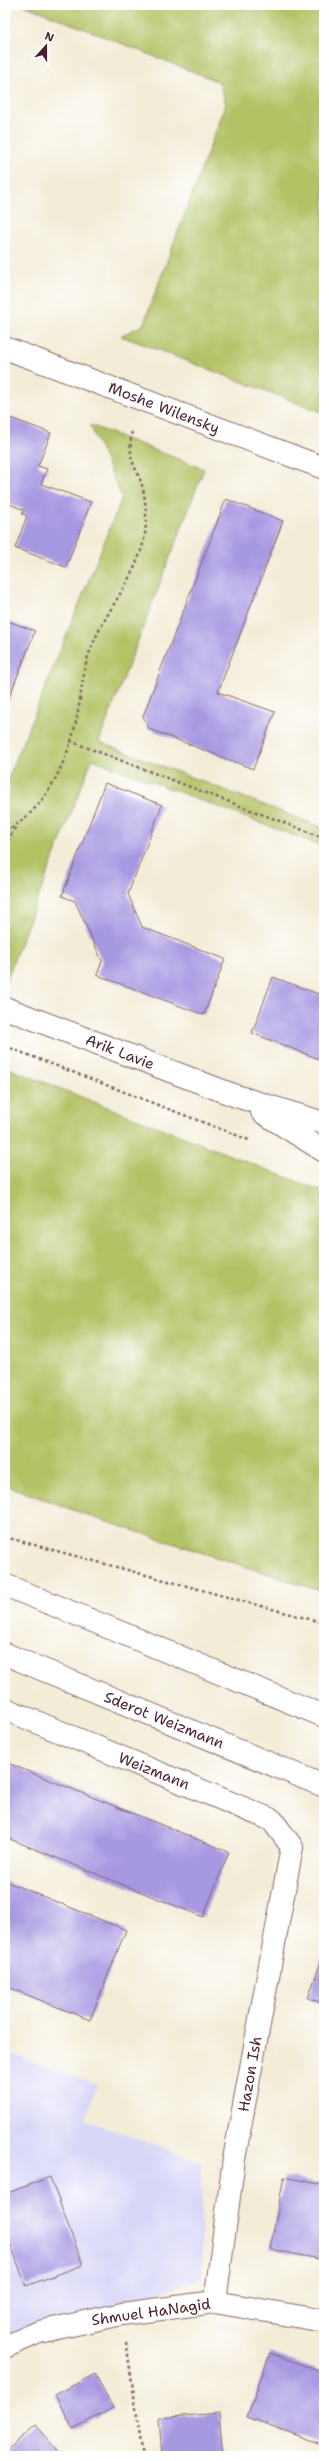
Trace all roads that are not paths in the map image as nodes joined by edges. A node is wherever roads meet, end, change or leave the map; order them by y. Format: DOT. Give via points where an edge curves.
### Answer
graph roads {
  1 [pos="5,348"];
  2 [pos="324,468"];
  3 [pos="5,1008"];
  4 [pos="236,1096"];
  5 [pos="324,1123"];
  6 [pos="324,1151"];
  7 [pos="5,1585"];
  8 [pos="5,1654"];
  9 [pos="5,1709"];
  10 [pos="324,1716"];
  11 [pos="324,1786"];
  12 [pos="292,1847"];
  13 [pos="215,2302"];
  14 [pos="324,2322"];
  15 [pos="5,2347"];
  1 -- 2 [label="street, Moshe Wilensky"];
  3 -- 4 [label="street, Arik Lavie"];
  4 -- 5 [label="street, Arik Lavie"];
  4 -- 6 [label="street, Arik Lavie"];
  7 -- 10 [label="street"];
  8 -- 11 [label="street, Sderot Weizmann"];
  9 -- 12 [label="street, Weizmann" via="272,1820"];
  12 -- 13 [label="street, Hazon Ish" via="234,2159"];
  13 -- 14 [label="street, Shmuel HaNagid"];
  13 -- 15 [label="street, Shmuel HaNagid" via="122,2314 39,2332"];
}
